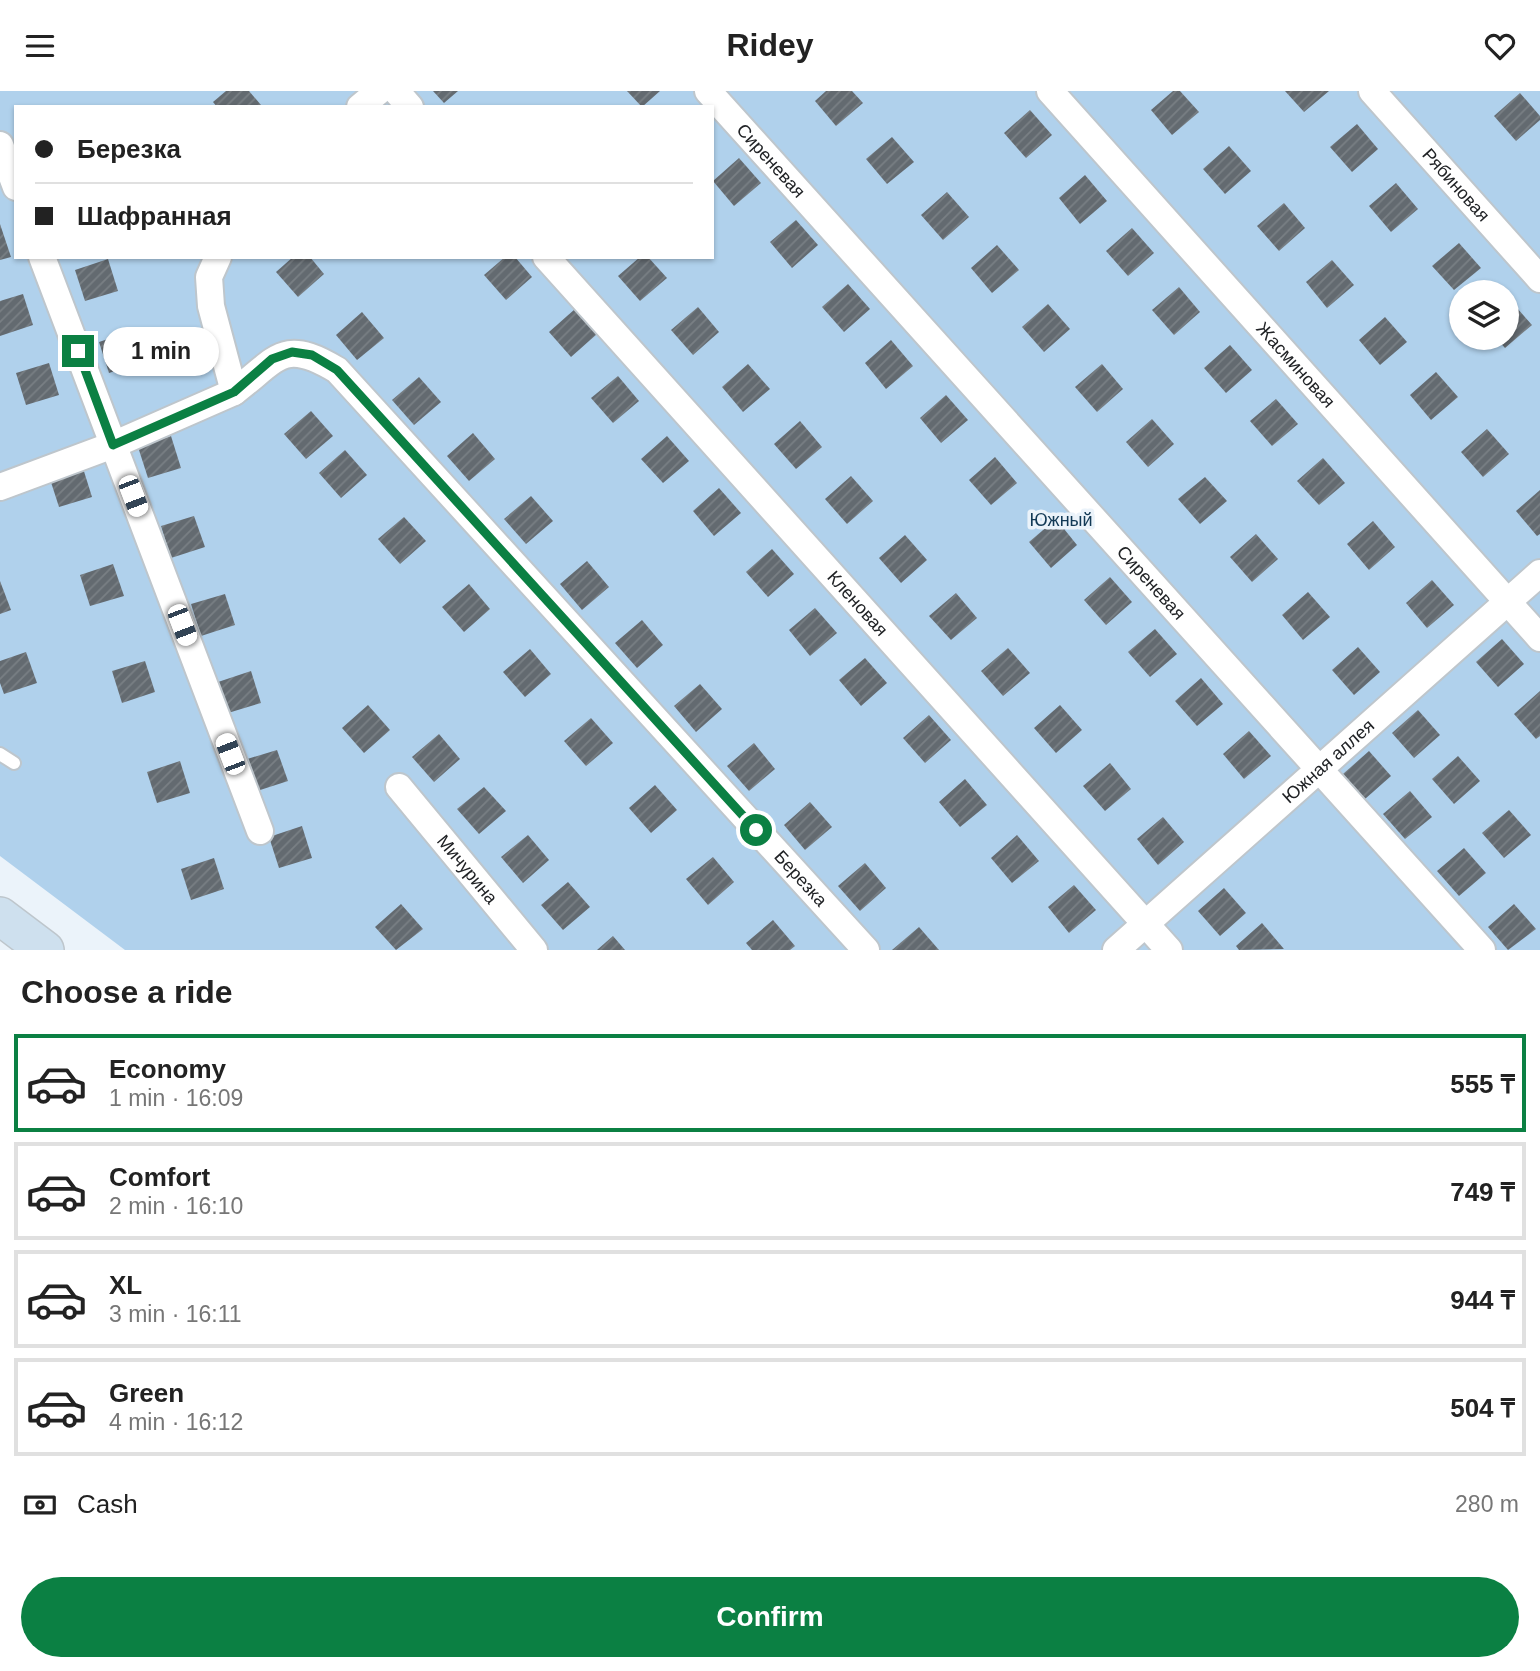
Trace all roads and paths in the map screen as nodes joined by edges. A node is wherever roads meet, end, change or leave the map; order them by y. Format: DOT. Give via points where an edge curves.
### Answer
graph roads {
  1 [pos="379,91"];
  2 [pos="396,91"];
  3 [pos="708,91"];
  4 [pos="1050,91"];
  5 [pos="1372,91"];
  6 [pos="362,105"];
  7 [pos="408,105"];
  8 [pos="0,145"];
  9 [pos="14,182"];
  10 [pos="43,259"];
  11 [pos="217,259"];
  12 [pos="548,259"];
  13 [pos="1540,279"];
  14 [pos="234,392"];
  15 [pos="113,445"];
  16 [pos="0,487"];
  17 [pos="1540,573"];
  18 [pos="1508,601"];
  19 [pos="1540,638"];
  20 [pos="0,754"];
  21 [pos="14,763"];
  22 [pos="1318,769"];
  23 [pos="400,787"];
  24 [pos="260,831"];
  25 [pos="0,916"];
  26 [pos="1146,923"];
  27 [pos="45,950"];
  28 [pos="534,950"];
  29 [pos="866,950"];
  30 [pos="1116,950"];
  31 [pos="1169,950"];
  32 [pos="1482,950"];
  1 -- 6 [label="street"];
  2 -- 7 [label="street"];
  3 -- 22 [label="street, Сиреневая"];
  4 -- 18 [label="street, Жасминовая"];
  5 -- 13 [label="street, Рябиновая"];
  8 -- 9 [label="street"];
  10 -- 15 [label="street"];
  11 -- 14 [label="street" via="209,277 211,306"];
  12 -- 26 [label="street, Кленовая"];
  14 -- 15 [label="street, Березка"];
  14 -- 29 [label="street, Березка" via="272,359 292,352 312,355 337,370"];
  15 -- 16 [label="street, Березка"];
  15 -- 24 [label="street"];
  17 -- 18 [label="street, Южная аллея"];
  18 -- 19 [label="street, Жасминовая"];
  18 -- 22 [label="street, Южная аллея"];
  20 -- 21 [label="lane"];
  22 -- 26 [label="street, Южная аллея"];
  22 -- 32 [label="street, Сиреневая"];
  23 -- 28 [label="street, Мичурина"];
  25 -- 27 [label="main road"];
  26 -- 30 [label="street, Южная аллея"];
  26 -- 31 [label="street, Кленовая"];
}
